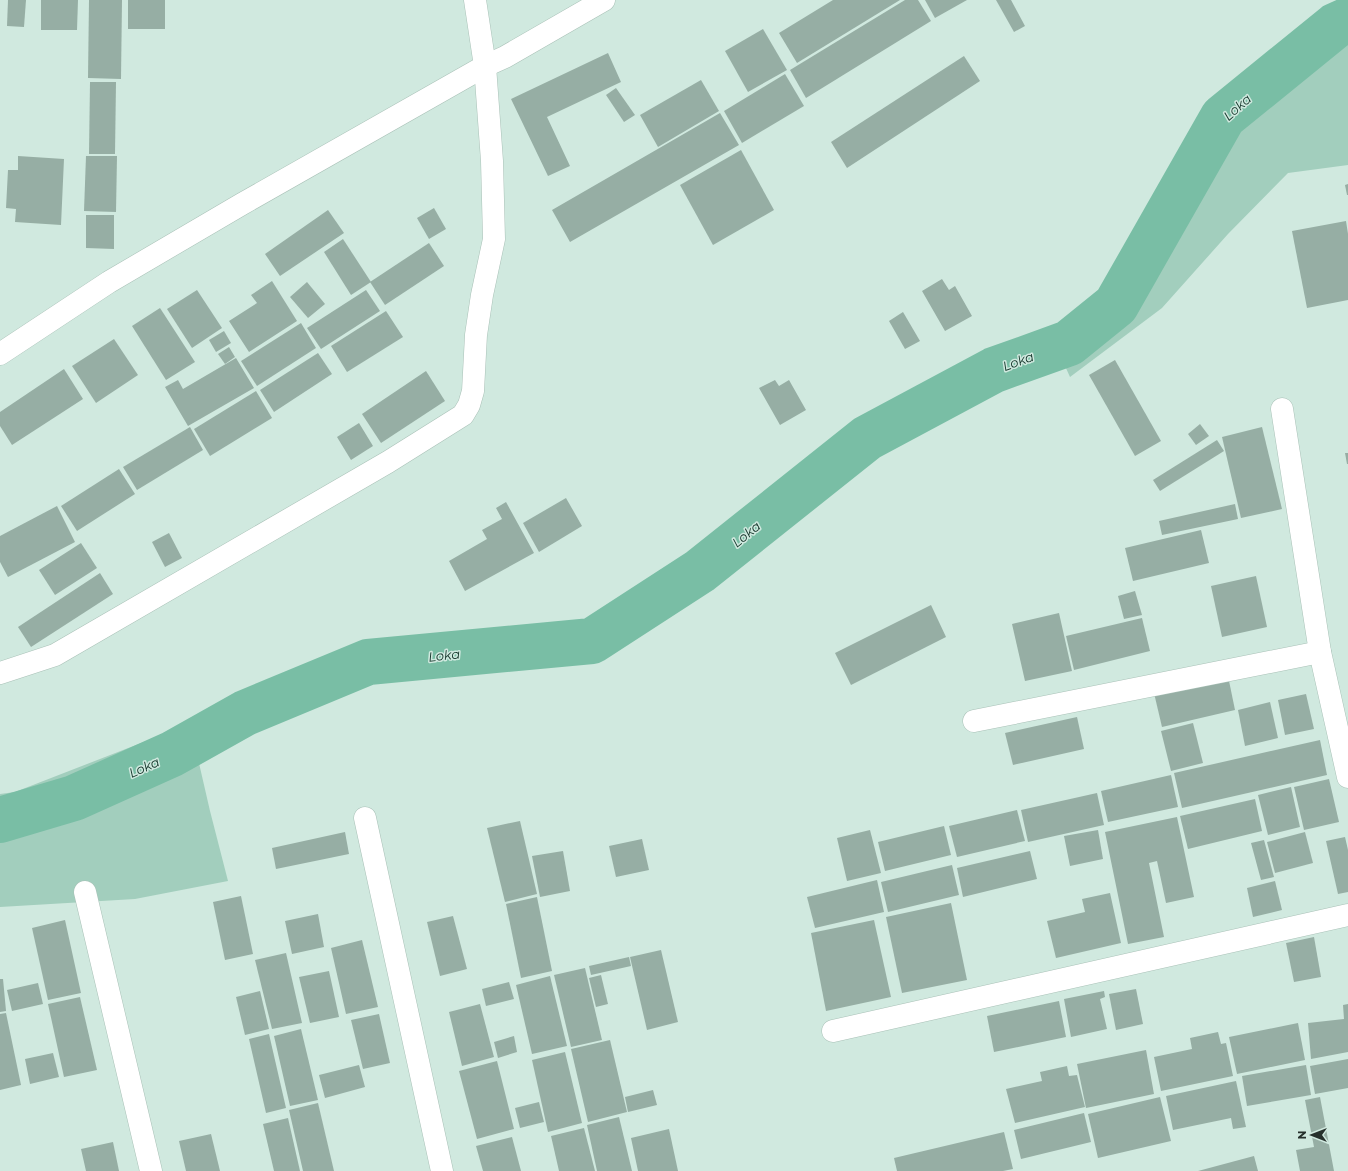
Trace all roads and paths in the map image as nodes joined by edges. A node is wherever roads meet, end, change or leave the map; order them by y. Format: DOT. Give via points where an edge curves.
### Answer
graph roads {
  1 [pos="475,0"];
  2 [pos="604,0"];
  3 [pos="485,66"];
  4 [pos="0,354"];
  5 [pos="1282,409"];
  6 [pos="1320,652"];
  7 [pos="0,673"];
  8 [pos="974,721"];
  9 [pos="1348,777"];
  10 [pos="365,818"];
  11 [pos="85,892"];
  12 [pos="1348,915"];
  13 [pos="833,1032"];
  14 [pos="151,1171"];
  15 [pos="442,1171"];
  1 -- 3 [label="street"];
  2 -- 3 [label="street" via="506,57"];
  3 -- 4 [label="street" via="109,282"];
  3 -- 7 [label="street" via="492,161 494,239 476,335 473,391 463,415 388,462 55,655"];
  5 -- 6 [label="street"];
  6 -- 8 [label="street"];
  6 -- 9 [label="street"];
  10 -- 15 [label="street"];
  11 -- 14 [label="street"];
  12 -- 13 [label="street"];
}
